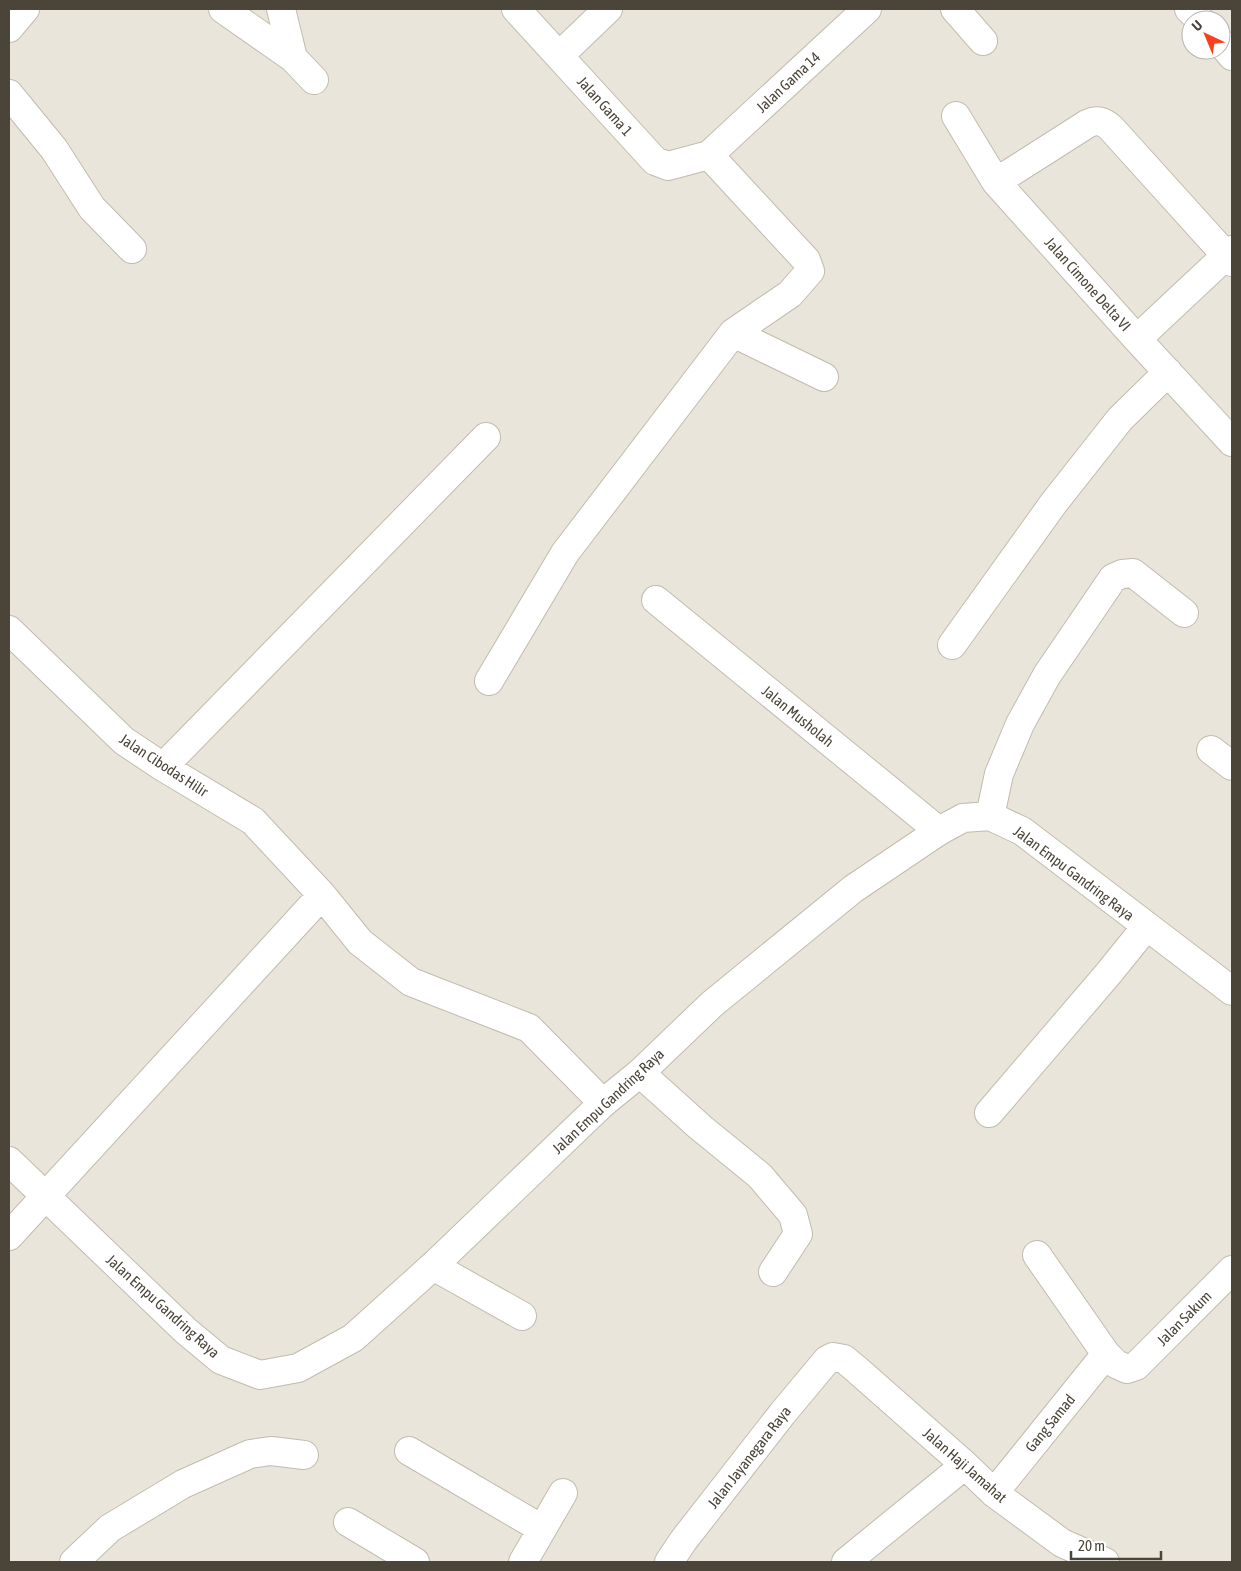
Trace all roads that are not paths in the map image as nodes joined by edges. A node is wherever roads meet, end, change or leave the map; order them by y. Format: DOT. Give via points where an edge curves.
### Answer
graph roads {
  1 [pos="25,9"];
  2 [pos="280,9"];
  3 [pos="516,9"];
  4 [pos="608,9"];
  5 [pos="867,9"];
  6 [pos="955,9"];
  7 [pos="226,10"];
  8 [pos="9,28"];
  9 [pos="983,41"];
  10 [pos="559,56"];
  11 [pos="293,58"];
  12 [pos="314,80"];
  13 [pos="9,94"];
  14 [pos="956,116"];
  15 [pos="709,155"];
  16 [pos="996,182"];
  17 [pos="132,249"];
  18 [pos="1230,256"];
  19 [pos="733,333"];
  20 [pos="1137,339"];
  21 [pos="1168,372"];
  22 [pos="824,377"];
  23 [pos="486,437"];
  24 [pos="1232,442"];
  25 [pos="656,600"];
  26 [pos="1184,613"];
  27 [pos="9,630"];
  28 [pos="952,645"];
  29 [pos="489,681"];
  30 [pos="1210,750"];
  31 [pos="1232,766"];
  32 [pos="163,767"];
  33 [pos="990,816"];
  34 [pos="939,831"];
  35 [pos="322,895"];
  36 [pos="1146,927"];
  37 [pos="1232,991"];
  38 [pos="640,1072"];
  39 [pos="603,1104"];
  40 [pos="989,1113"];
  41 [pos="9,1161"];
  42 [pos="46,1196"];
  43 [pos="9,1236"];
  44 [pos="1037,1255"];
  45 [pos="433,1266"];
  46 [pos="1232,1270"];
  47 [pos="774,1272"];
  48 [pos="522,1316"];
  49 [pos="1106,1354"];
  50 [pos="833,1357"];
  51 [pos="409,1451"];
  52 [pos="304,1454"];
  53 [pos="965,1465"];
  54 [pos="563,1493"];
  55 [pos="994,1493"];
  56 [pos="348,1522"];
  57 [pos="542,1530"];
  58 [pos="74,1562"];
  59 [pos="415,1562"];
  60 [pos="523,1562"];
  61 [pos="669,1562"];
  62 [pos="846,1562"];
  63 [pos="1105,1562"];
  1 -- 8 [label="street"];
  2 -- 11 [label="street"];
  3 -- 10 [label="street, Jalan Gama 1"];
  4 -- 10 [label="street"];
  5 -- 15 [label="street, Jalan Gama 14"];
  6 -- 9 [label="street"];
  7 -- 11 [label="street"];
  10 -- 15 [label="street, Jalan Gama 1" via="655,161 668,166"];
  11 -- 12 [label="street"];
  13 -- 17 [label="street" via="54,149 92,208"];
  14 -- 16 [label="street, Jalan Cimone Delta VI"];
  15 -- 19 [label="street" via="773,222 806,260 810,271 790,294"];
  16 -- 18 [label="street" via="1087,124 1100,121 1111,128"];
  16 -- 20 [label="street, Jalan Cimone Delta VI"];
  18 -- 20 [label="street"];
  19 -- 22 [label="street"];
  19 -- 29 [label="street" via="565,553"];
  20 -- 21 [label="street, Jalan Cimone Delta VI"];
  21 -- 24 [label="street, Jalan Cimone Delta VI"];
  21 -- 28 [label="street" via="1120,419 1053,504"];
  23 -- 32 [label="street"];
  25 -- 34 [label="street, Jalan Musholah"];
  26 -- 33 [label="street" via="1133,573 1113,578 1048,675 1020,724 998,774"];
  27 -- 32 [label="street, Jalan Cibodas Hilir" via="124,741"];
  30 -- 31 [label="street"];
  32 -- 35 [label="street, Jalan Cibodas Hilir" via="253,821"];
  33 -- 34 [label="street, Jalan Empu Gandring Raya" via="963,818"];
  33 -- 36 [label="street, Jalan Empu Gandring Raya" via="1022,831"];
  34 -- 38 [label="street, Jalan Empu Gandring Raya" via="853,889 802,930 712,1004"];
  35 -- 39 [label="street, Jalan Cibodas Hilir" via="360,942 411,982 529,1028"];
  35 -- 42 [label="street"];
  36 -- 37 [label="street, Jalan Empu Gandring Raya"];
  36 -- 40 [label="street"];
  38 -- 39 [label="street, Jalan Empu Gandring Raya"];
  38 -- 47 [label="street" via="760,1176 793,1215 798,1234"];
  39 -- 45 [label="street, Jalan Empu Gandring Raya"];
  41 -- 42 [label="street, Jalan Empu Gandring Raya"];
  42 -- 43 [label="street"];
  42 -- 45 [label="street, Jalan Empu Gandring Raya" via="200,1343 221,1360 260,1375 298,1368 353,1338"];
  44 -- 49 [label="street"];
  45 -- 48 [label="street"];
  46 -- 49 [label="street, Jalan Sakum" via="1136,1366 1122,1368"];
  49 -- 55 [label="street, Gang Samad"];
  50 -- 53 [label="street, Jalan Haji Jamahat" via="844,1359 855,1368"];
  50 -- 61 [label="street, Jalan Jayanegara Raya" via="782,1414"];
  51 -- 57 [label="street"];
  52 -- 58 [label="street" via="271,1451 250,1454 183,1484 110,1528"];
  53 -- 55 [label="street, Jalan Haji Jamahat"];
  53 -- 62 [label="street"];
  54 -- 57 [label="street"];
  55 -- 63 [label="street, Jalan Haji Jamahat" via="1062,1543"];
  56 -- 59 [label="street"];
  57 -- 60 [label="street"];
}
